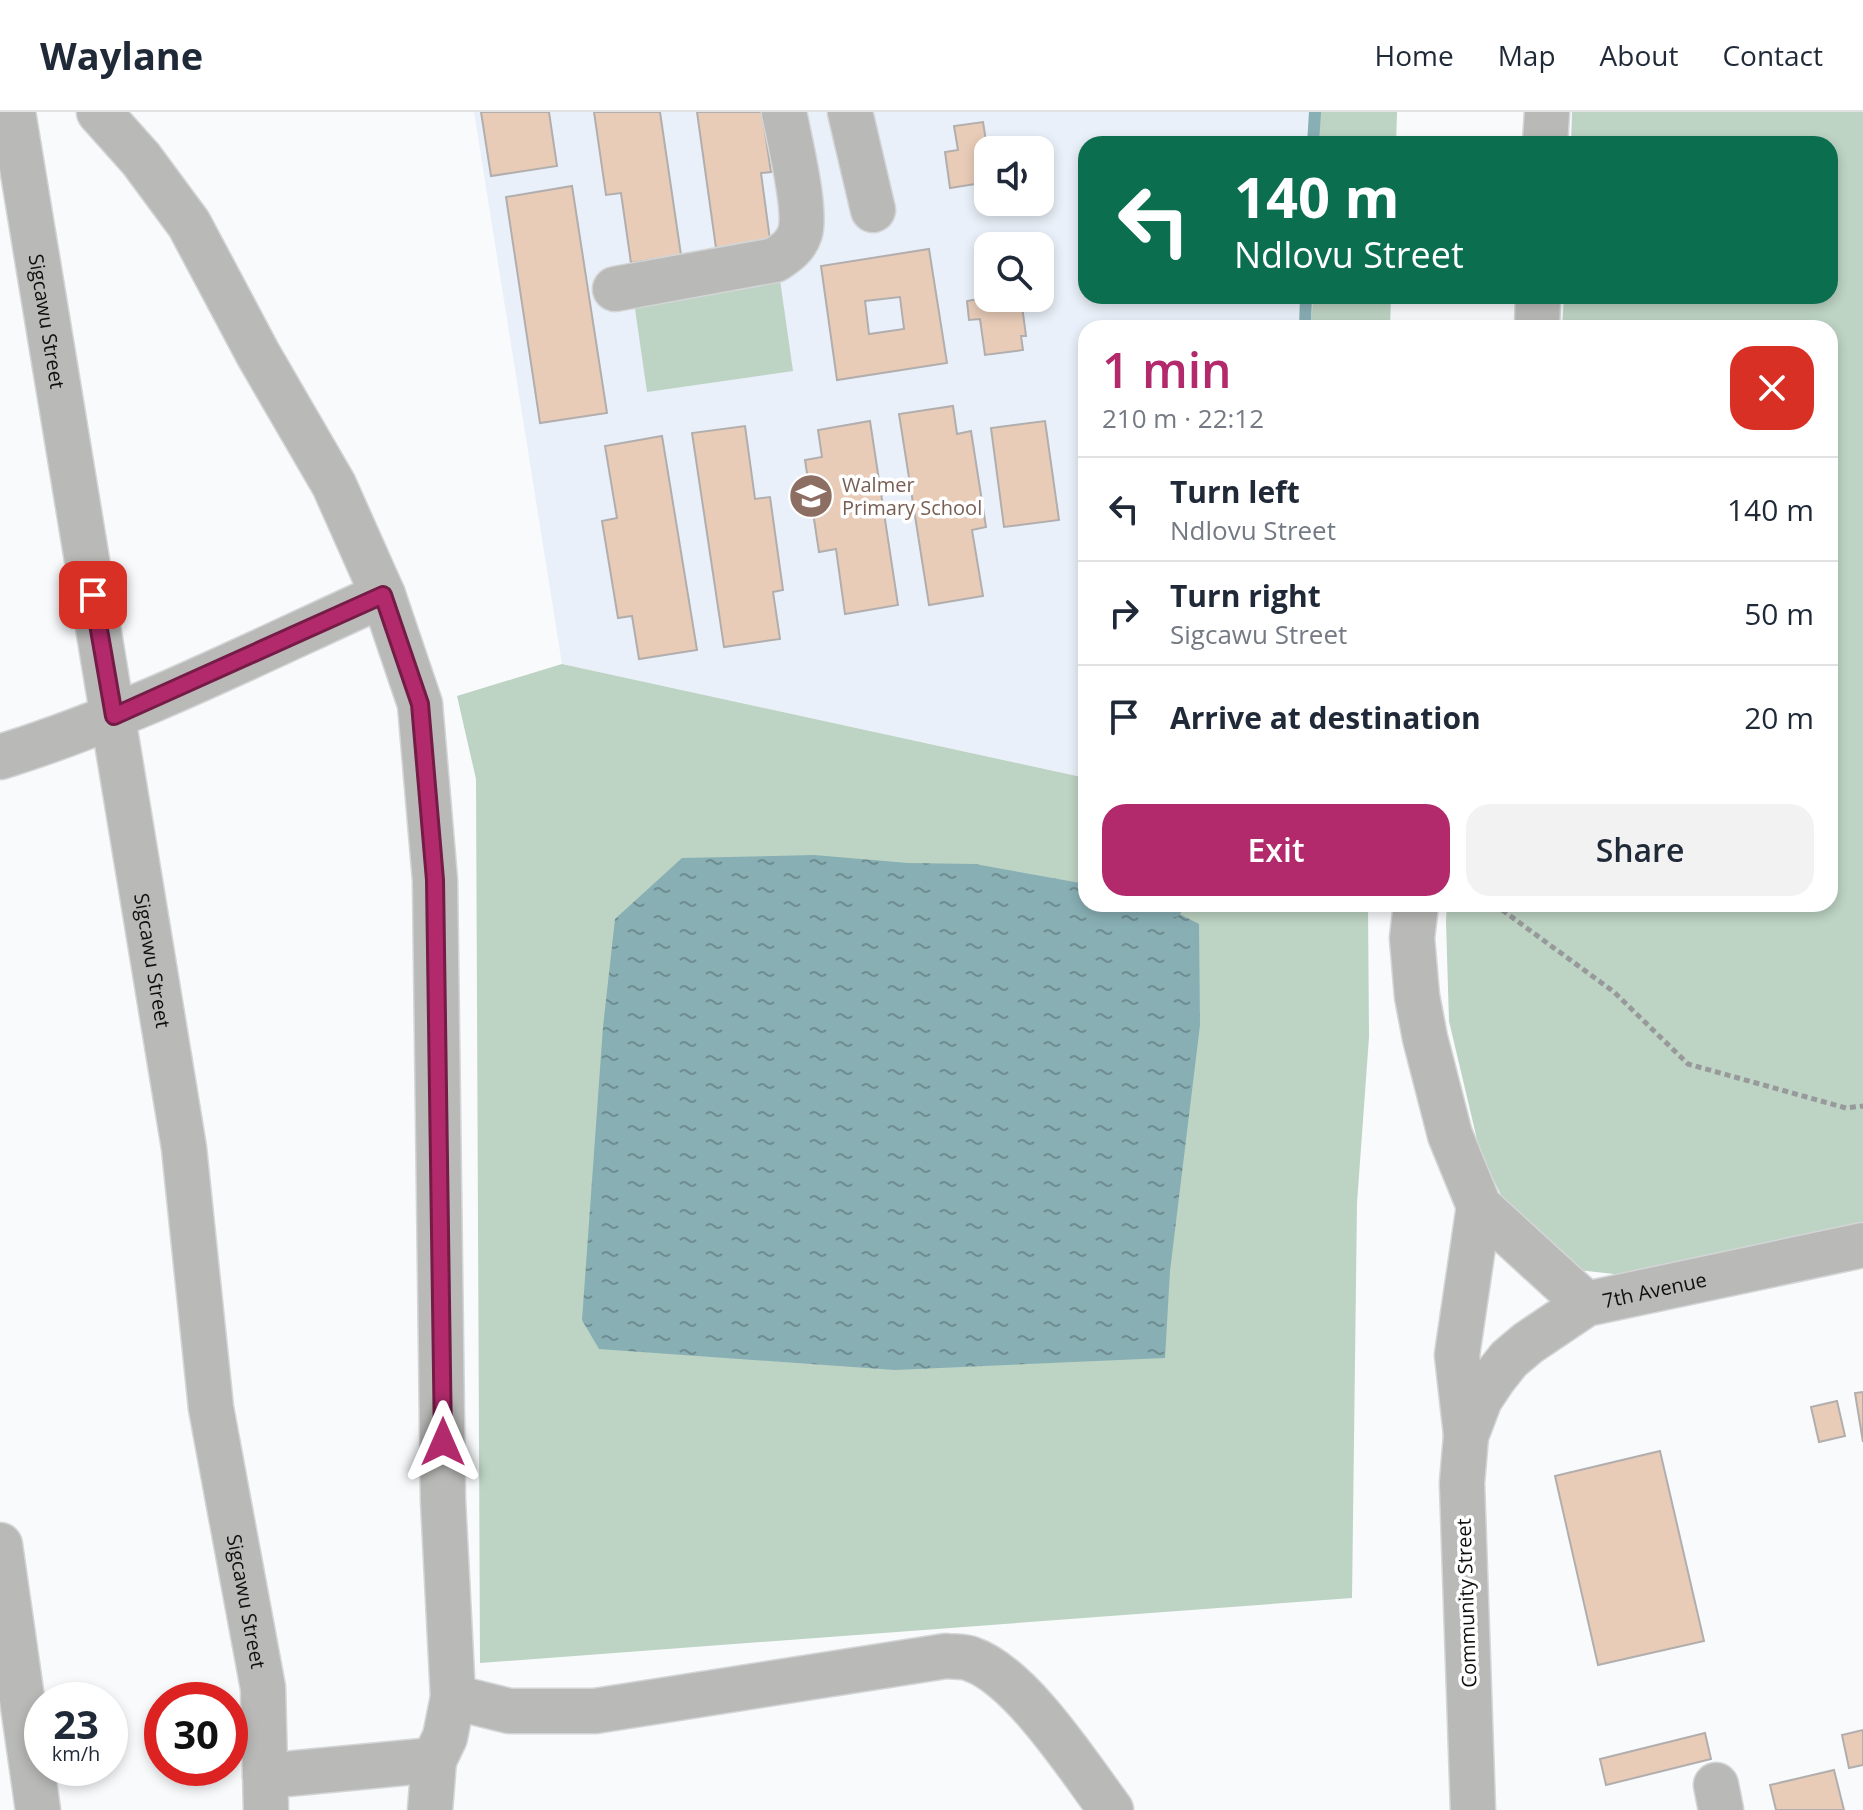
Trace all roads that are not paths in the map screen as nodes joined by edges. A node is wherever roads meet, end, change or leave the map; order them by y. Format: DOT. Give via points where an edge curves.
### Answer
graph roads {
  1 [pos="13,112"];
  2 [pos="99,112"];
  3 [pos="784,112"];
  4 [pos="850,112"];
  5 [pos="1547,112"];
  6 [pos="1546,136"];
  7 [pos="873,210"];
  8 [pos="615,289"];
  9 [pos="383,595"];
  10 [pos="114,716"];
  11 [pos="0,757"];
  12 [pos="1415,912"];
  13 [pos="1479,1206"];
  14 [pos="1863,1245"];
  15 [pos="1586,1304"];
  16 [pos="1473,1418"];
  17 [pos="0,1545"];
  18 [pos="7,1631"];
  19 [pos="453,1697"];
  20 [pos="434,1760"];
  21 [pos="265,1793"];
  22 [pos="38,1810"];
  23 [pos="430,1810"];
  24 [pos="1111,1810"];
  25 [pos="1473,1810"];
  1 -- 10 [label="street, Sigcawu Street"];
  2 -- 9 [label="street" via="189,224 334,485"];
  3 -- 8 [label="street" via="802,222 786,253 775,260"];
  4 -- 7 [label="street"];
  5 -- 6 [label="street"];
  9 -- 10 [label="street"];
  9 -- 19 [label="street" via="420,704 435,880 443,1500"];
  10 -- 11 [label="street"];
  10 -- 21 [label="street, Sigcawu Street" via="184,1148 211,1408 263,1688"];
  12 -- 13 [label="street" via="1412,938 1425,1038 1450,1135"];
  13 -- 15 [label="street"];
  13 -- 16 [label="street, Community Street" via="1457,1355"];
  14 -- 15 [label="street, 7th Avenue"];
  15 -- 16 [label="street, 7th Avenue" via="1509,1359"];
  16 -- 25 [label="street, Community Street" via="1462,1483"];
  17 -- 18 [label="street"];
  18 -- 22 [label="street"];
  19 -- 20 [label="street"];
  19 -- 24 [label="street" via="509,1711 595,1711 946,1656 968,1657 1013,1684"];
  20 -- 21 [label="street"];
  20 -- 23 [label="street"];
}
